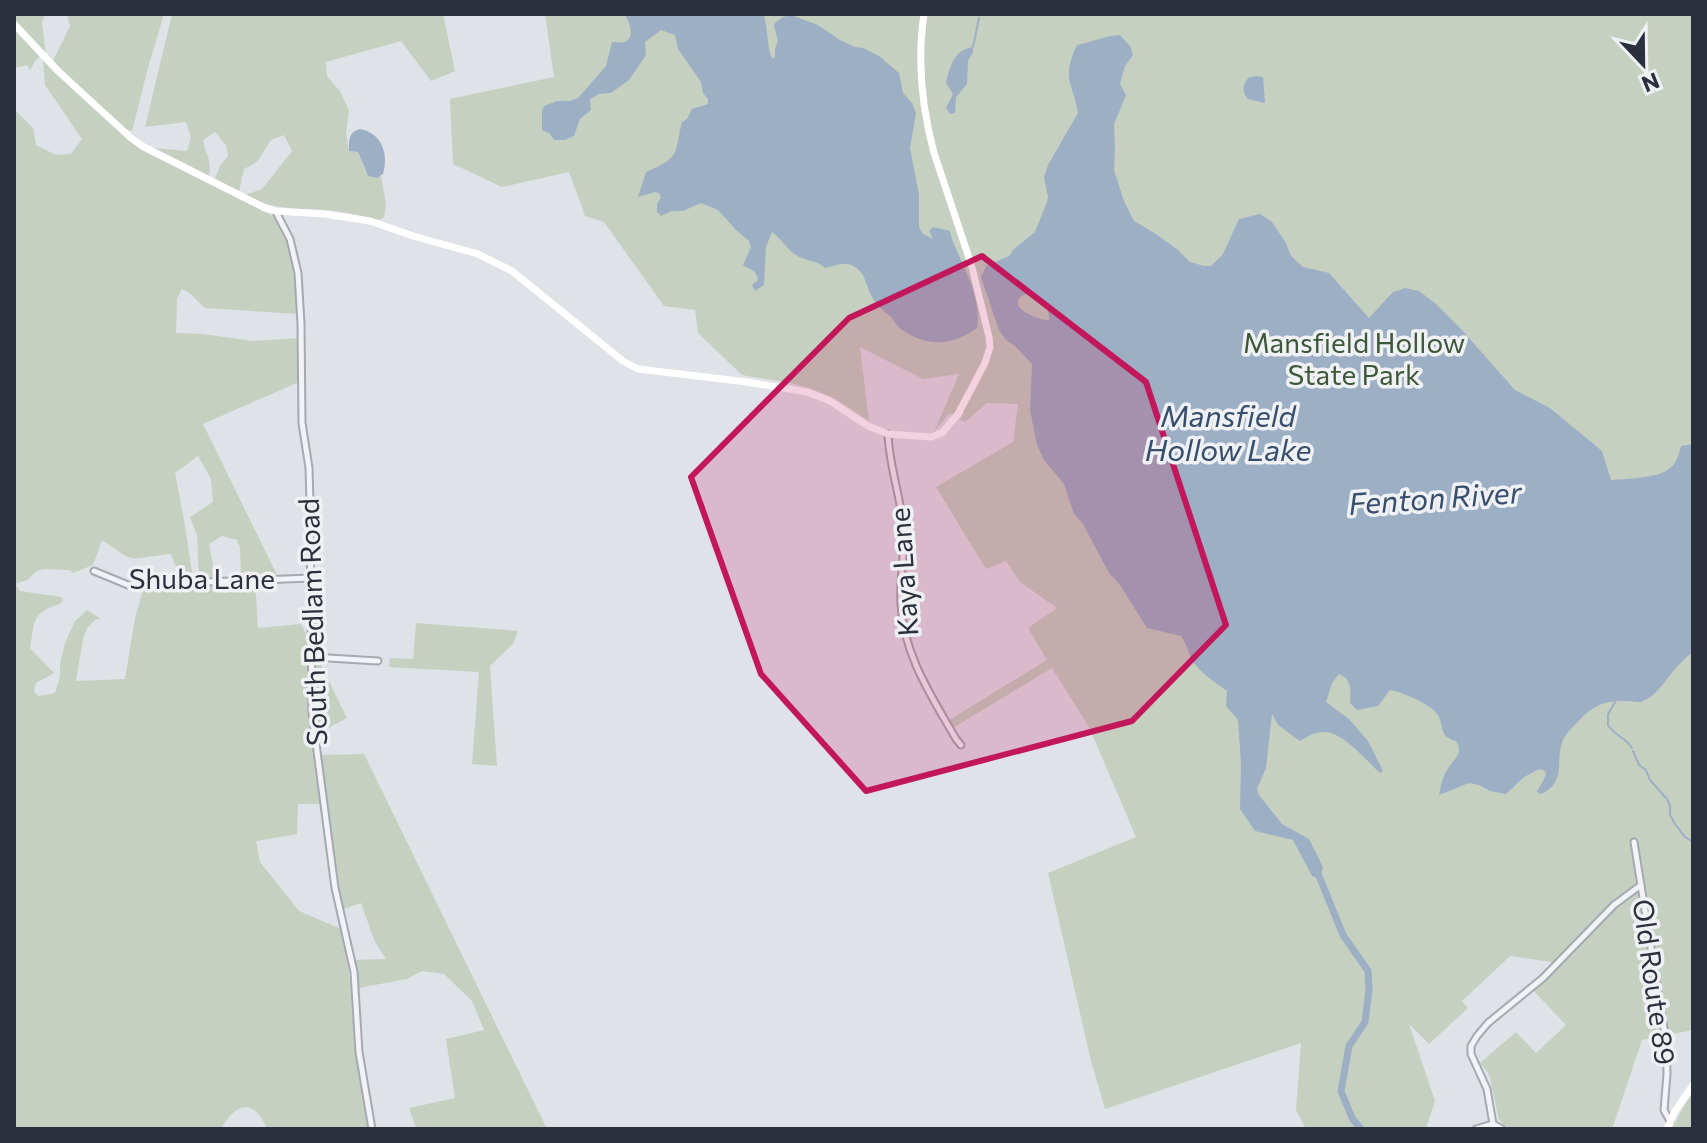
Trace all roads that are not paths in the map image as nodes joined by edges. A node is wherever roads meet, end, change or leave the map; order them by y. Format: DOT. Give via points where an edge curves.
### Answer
graph roads {
  1 [pos="924,14"];
  2 [pos="14,24"];
  3 [pos="276,211"];
  4 [pos="888,434"];
  5 [pos="94,571"];
  6 [pos="311,578"];
  7 [pos="312,657"];
  8 [pos="378,661"];
  9 [pos="961,745"];
  10 [pos="1634,842"];
  11 [pos="1641,885"];
  12 [pos="1693,1085"];
  13 [pos="1493,1124"];
  14 [pos="1669,1125"];
  15 [pos="372,1129"];
  16 [pos="1476,1129"];
  17 [pos="1502,1129"];
  1 -- 4 [label="street" via="920,62 929,133 972,267 990,347 942,433"];
  2 -- 3 [label="street" via="142,146"];
  3 -- 4 [label="street" via="348,216 478,254 512,271 638,369 807,392"];
  3 -- 6 [label="street, South Bedlam Road" via="298,273"];
  4 -- 9 [label="street, Kaya Lane" via="903,526 902,625 920,673"];
  5 -- 6 [label="street, Shuba Lane" via="128,585"];
  6 -- 7 [label="street, South Bedlam Road"];
  7 -- 8 [label="street"];
  7 -- 15 [label="street, South Bedlam Road" via="315,744 335,888 354,972 359,1052"];
  10 -- 11 [label="street, Old Route 89"];
  11 -- 13 [label="street" via="1477,1036 1471,1054 1487,1089"];
  11 -- 14 [label="street, Old Route 89" via="1666,1041 1664,1110"];
  12 -- 14 [label="street"];
  13 -- 16 [label="street"];
  13 -- 17 [label="street"];
}
